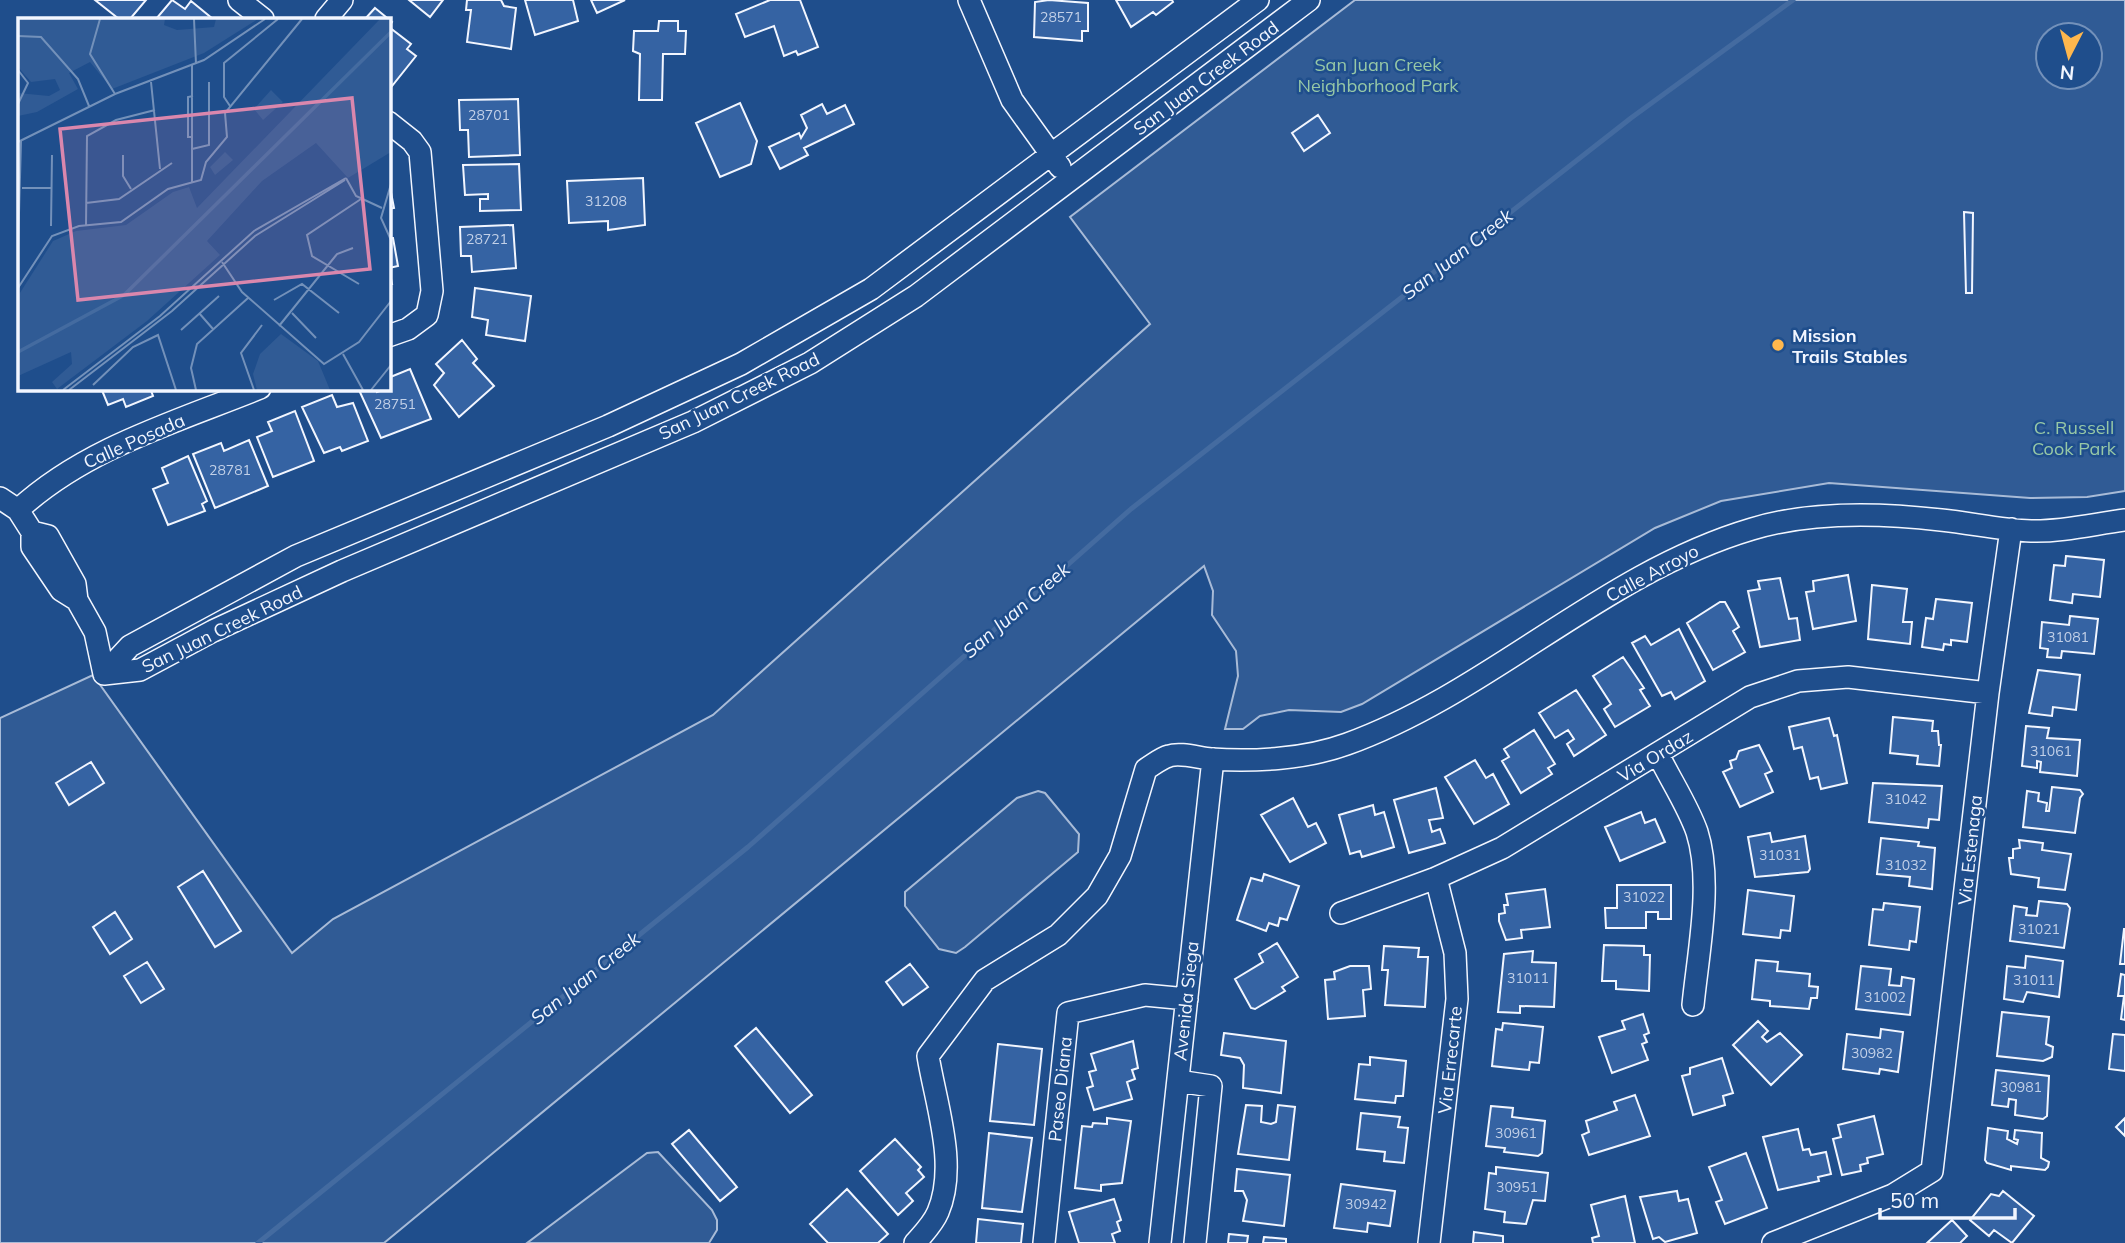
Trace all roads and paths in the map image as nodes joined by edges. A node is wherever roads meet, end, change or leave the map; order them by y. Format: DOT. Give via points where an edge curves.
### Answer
graph roads {
  1 [pos="239,0"];
  2 [pos="342,0"];
  3 [pos="969,0"];
  4 [pos="1258,0"];
  5 [pos="1309,0"];
  6 [pos="262,18"];
  7 [pos="327,18"];
  8 [pos="390,123"];
  9 [pos="1052,156"];
  10 [pos="1070,180"];
  11 [pos="390,336"];
  12 [pos="255,390"];
  13 [pos="0,498"];
  14 [pos="18,510"];
  15 [pos="2125,520"];
  16 [pos="2011,529"];
  17 [pos="103,674"];
  18 [pos="1988,692"];
  19 [pos="1658,754"];
  20 [pos="1213,759"];
  21 [pos="1436,878"];
  22 [pos="1340,913"];
  23 [pos="1187,999"];
  24 [pos="1693,1005"];
  25 [pos="1178,1081"];
  26 [pos="915,1243"];
  27 [pos="1044,1243"];
  28 [pos="1160,1243"];
  29 [pos="1195,1243"];
  30 [pos="1429,1243"];
  31 [pos="1773,1243"];
  1 -- 6 [label="street"];
  2 -- 7 [label="street"];
  3 -- 9 [label="street" via="1012,100"];
  4 -- 9 [label="street, San Juan Creek Road"];
  5 -- 10 [label="street, San Juan Creek Road"];
  8 -- 11 [label="street" via="420,152 432,291 427,315"];
  9 -- 10 [label="street"];
  9 -- 17 [label="street, San Juan Creek Road" via="871,289 806,329 608,426 296,556 130,646"];
  10 -- 17 [label="street, San Juan Creek Road" via="916,296 810,363 693,422 331,577 139,670"];
  12 -- 14 [label="street, Calle Posada" via="103,452 56,478"];
  13 -- 14 [label="street"];
  14 -- 17 [label="street" via="33,532 48,536 54,564 75,584 77,600 95,632"];
  15 -- 16 [label="street, Calle Arroyo" via="2058,531"];
  16 -- 18 [label="street, Via Estenaga"];
  16 -- 20 [label="street, Calle Arroyo" via="1870,516 1819,517 1755,528 1644,573 1392,728 1337,748 1275,758"];
  18 -- 19 [label="street, Via Ordaz" via="1848,677 1798,681 1750,697"];
  18 -- 31 [label="street, Via Estenaga" via="1932,1171 1893,1195"];
  19 -- 21 [label="street, Via Ordaz" via="1502,848"];
  19 -- 24 [label="street" via="1696,831 1703,859"];
  20 -- 23 [label="street, Avenida Siega"];
  20 -- 26 [label="street, Calle Arroyo" via="1170,755 1146,769 1120,856 1097,896 1058,935 985,980 928,1056 946,1181 937,1213"];
  21 -- 22 [label="street, Via Ordaz"];
  21 -- 30 [label="street, Via Errecarte" via="1455,953 1457,999"];
  23 -- 25 [label="street, Avenida Siega"];
  23 -- 27 [label="street, Paseo Diana" via="1145,995 1068,1013"];
  25 -- 28 [label="street, Avenida Siega"];
  25 -- 29 [label="street" via="1211,1086"];
}
